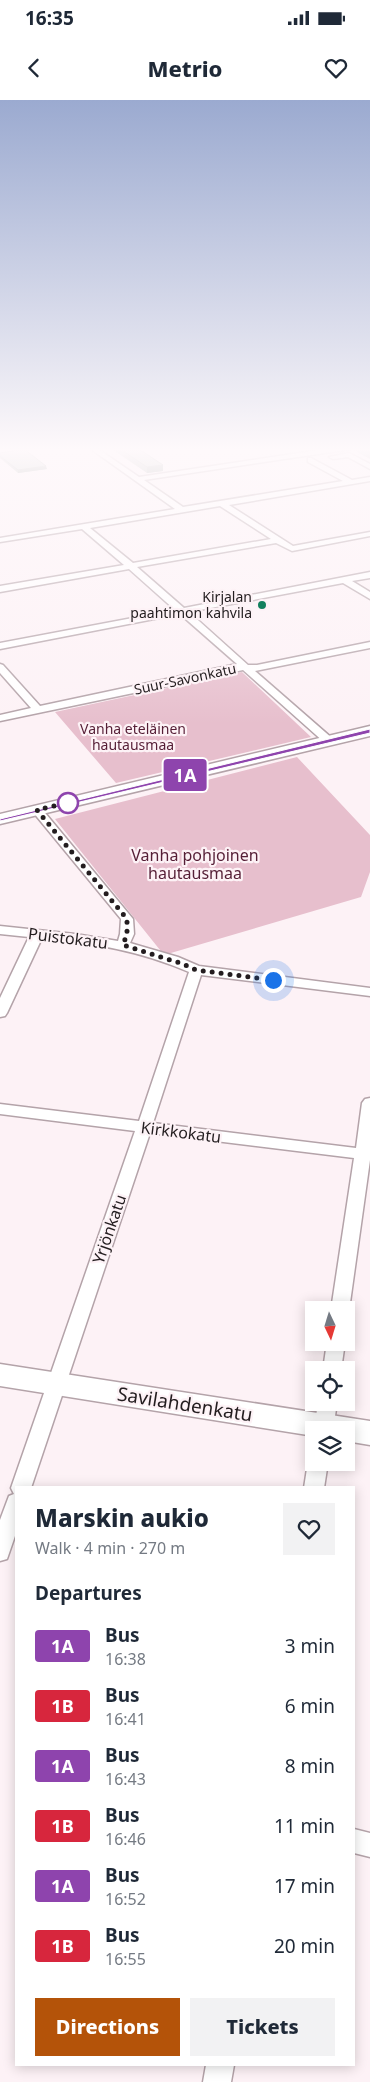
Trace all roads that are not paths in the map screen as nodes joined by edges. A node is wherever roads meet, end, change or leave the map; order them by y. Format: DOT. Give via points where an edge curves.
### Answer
graph roads {
  1 [pos="99,539"];
  2 [pos="341,539"];
  3 [pos="277,540"];
  4 [pos="131,566"];
  5 [pos="370,575"];
  6 [pos="346,580"];
  7 [pos="0,589"];
  8 [pos="370,596"];
  9 [pos="182,611"];
  10 [pos="370,644"];
  11 [pos="0,646"];
  12 [pos="0,667"];
  13 [pos="246,668"];
  14 [pos="38,710"];
  15 [pos="0,718"];
  16 [pos="370,731"];
  17 [pos="325,738"];
  18 [pos="37,810"];
  19 [pos="0,819"];
  20 [pos="0,930"];
  21 [pos="37,934"];
  22 [pos="123,945"];
  23 [pos="196,970"];
  24 [pos="370,992"];
  25 [pos="0,1013"];
  26 [pos="370,1103"];
  27 [pos="0,1109"];
  28 [pos="144,1128"];
  29 [pos="366,1155"];
  30 [pos="342,1301"];
  31 [pos="0,1375"];
  32 [pos="55,1384"];
  33 [pos="325,1419"];
  34 [pos="370,1433"];
  35 [pos="317,1471"];
  36 [pos="22,1486"];
  37 [pos="314,1486"];
  38 [pos="15,1505"];
  39 [pos="0,1552"];
  40 [pos="355,1841"];
  41 [pos="370,1845"];
  42 [pos="220,2066"];
  43 [pos="217,2082"];
  1 -- 4 [label="street"];
  2 -- 3 [label="street" via="292,549"];
  3 -- 4 [label="street"];
  4 -- 7 [label="street"];
  4 -- 9 [label="street"];
  5 -- 6 [label="street"];
  6 -- 8 [label="street"];
  6 -- 9 [label="street"];
  9 -- 11 [label="street"];
  9 -- 13 [label="street"];
  10 -- 13 [label="street, Suur-Savonkatu"];
  12 -- 14 [label="street"];
  13 -- 14 [label="street, Suur-Savonkatu" via="238,667"];
  13 -- 17 [label="street"];
  14 -- 15 [label="street, Suur-Savonkatu"];
  16 -- 17 [label="main road"];
  17 -- 18 [label="main road"];
  18 -- 19 [label="main road"];
  18 -- 22 [label="street" via="127,919"];
  20 -- 21 [label="street, Puistokatu"];
  21 -- 22 [label="street, Puistokatu"];
  21 -- 25 [label="street"];
  22 -- 23 [label="street, Puistokatu"];
  23 -- 24 [label="street, Puistokatu"];
  23 -- 28 [label="street, Yrjönkatu"];
  26 -- 29 [label="street"];
  27 -- 28 [label="street, Kirkkokatu"];
  28 -- 29 [label="street, Kirkkokatu"];
  28 -- 32 [label="street, Yrjönkatu"];
  29 -- 30 [label="street"];
  31 -- 32 [label="main road, Savilahdenkatu"];
  32 -- 33 [label="main road, Savilahdenkatu"];
  32 -- 36 [label="street, Yrjönkatu"];
  33 -- 34 [label="main road, Savilahdenkatu"];
  35 -- 37 [label="street"];
  38 -- 39 [label="street"];
  40 -- 41 [label="street"];
  42 -- 43 [label="street"];
}
